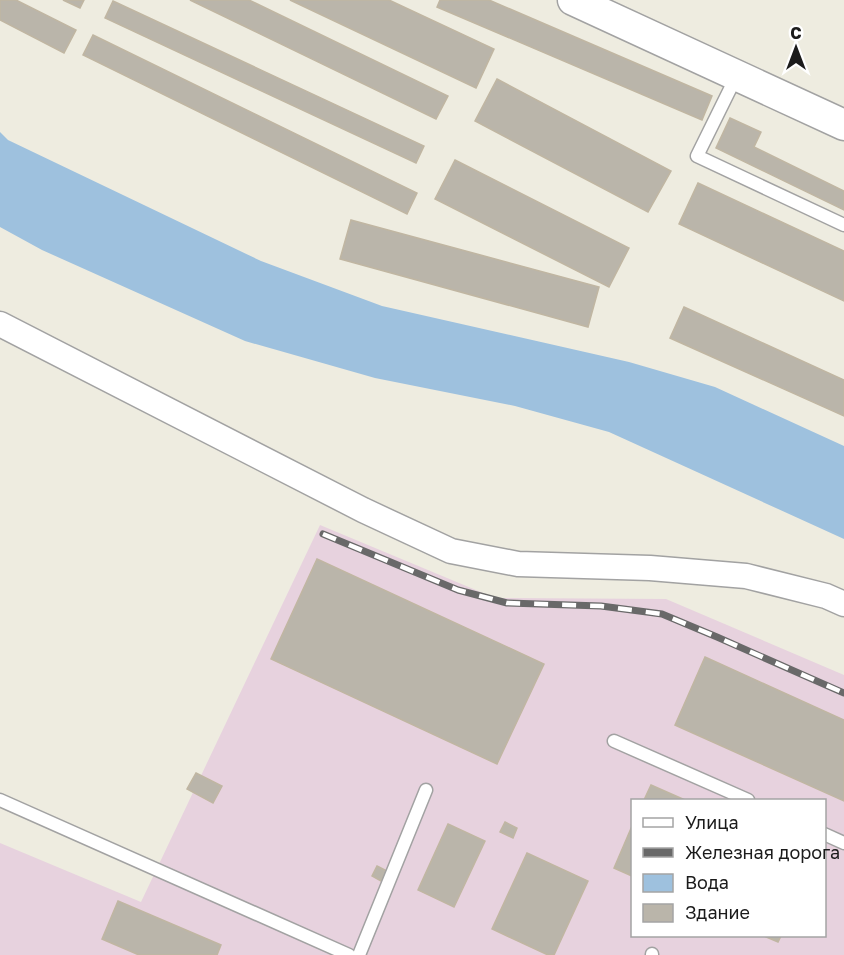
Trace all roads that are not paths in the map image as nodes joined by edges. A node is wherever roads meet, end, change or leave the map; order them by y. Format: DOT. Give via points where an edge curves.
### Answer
graph roads {
  1 [pos="573,0"];
  2 [pos="737,75"];
  3 [pos="844,125"];
  4 [pos="844,225"];
  5 [pos="0,324"];
  6 [pos="844,604"];
  7 [pos="614,741"];
  8 [pos="426,790"];
  9 [pos="744,799"];
  10 [pos="0,800"];
  11 [pos="826,834"];
  12 [pos="844,843"];
  13 [pos="349,955"];
  14 [pos="359,955"];
  1 -- 2 [label="street"];
  2 -- 3 [label="street"];
  2 -- 4 [label="lane" via="697,156"];
  5 -- 6 [label="street" via="451,551 518,564 746,576"];
  7 -- 9 [label="lane"];
  8 -- 14 [label="lane"];
  10 -- 13 [label="lane"];
  11 -- 12 [label="lane"];
}
